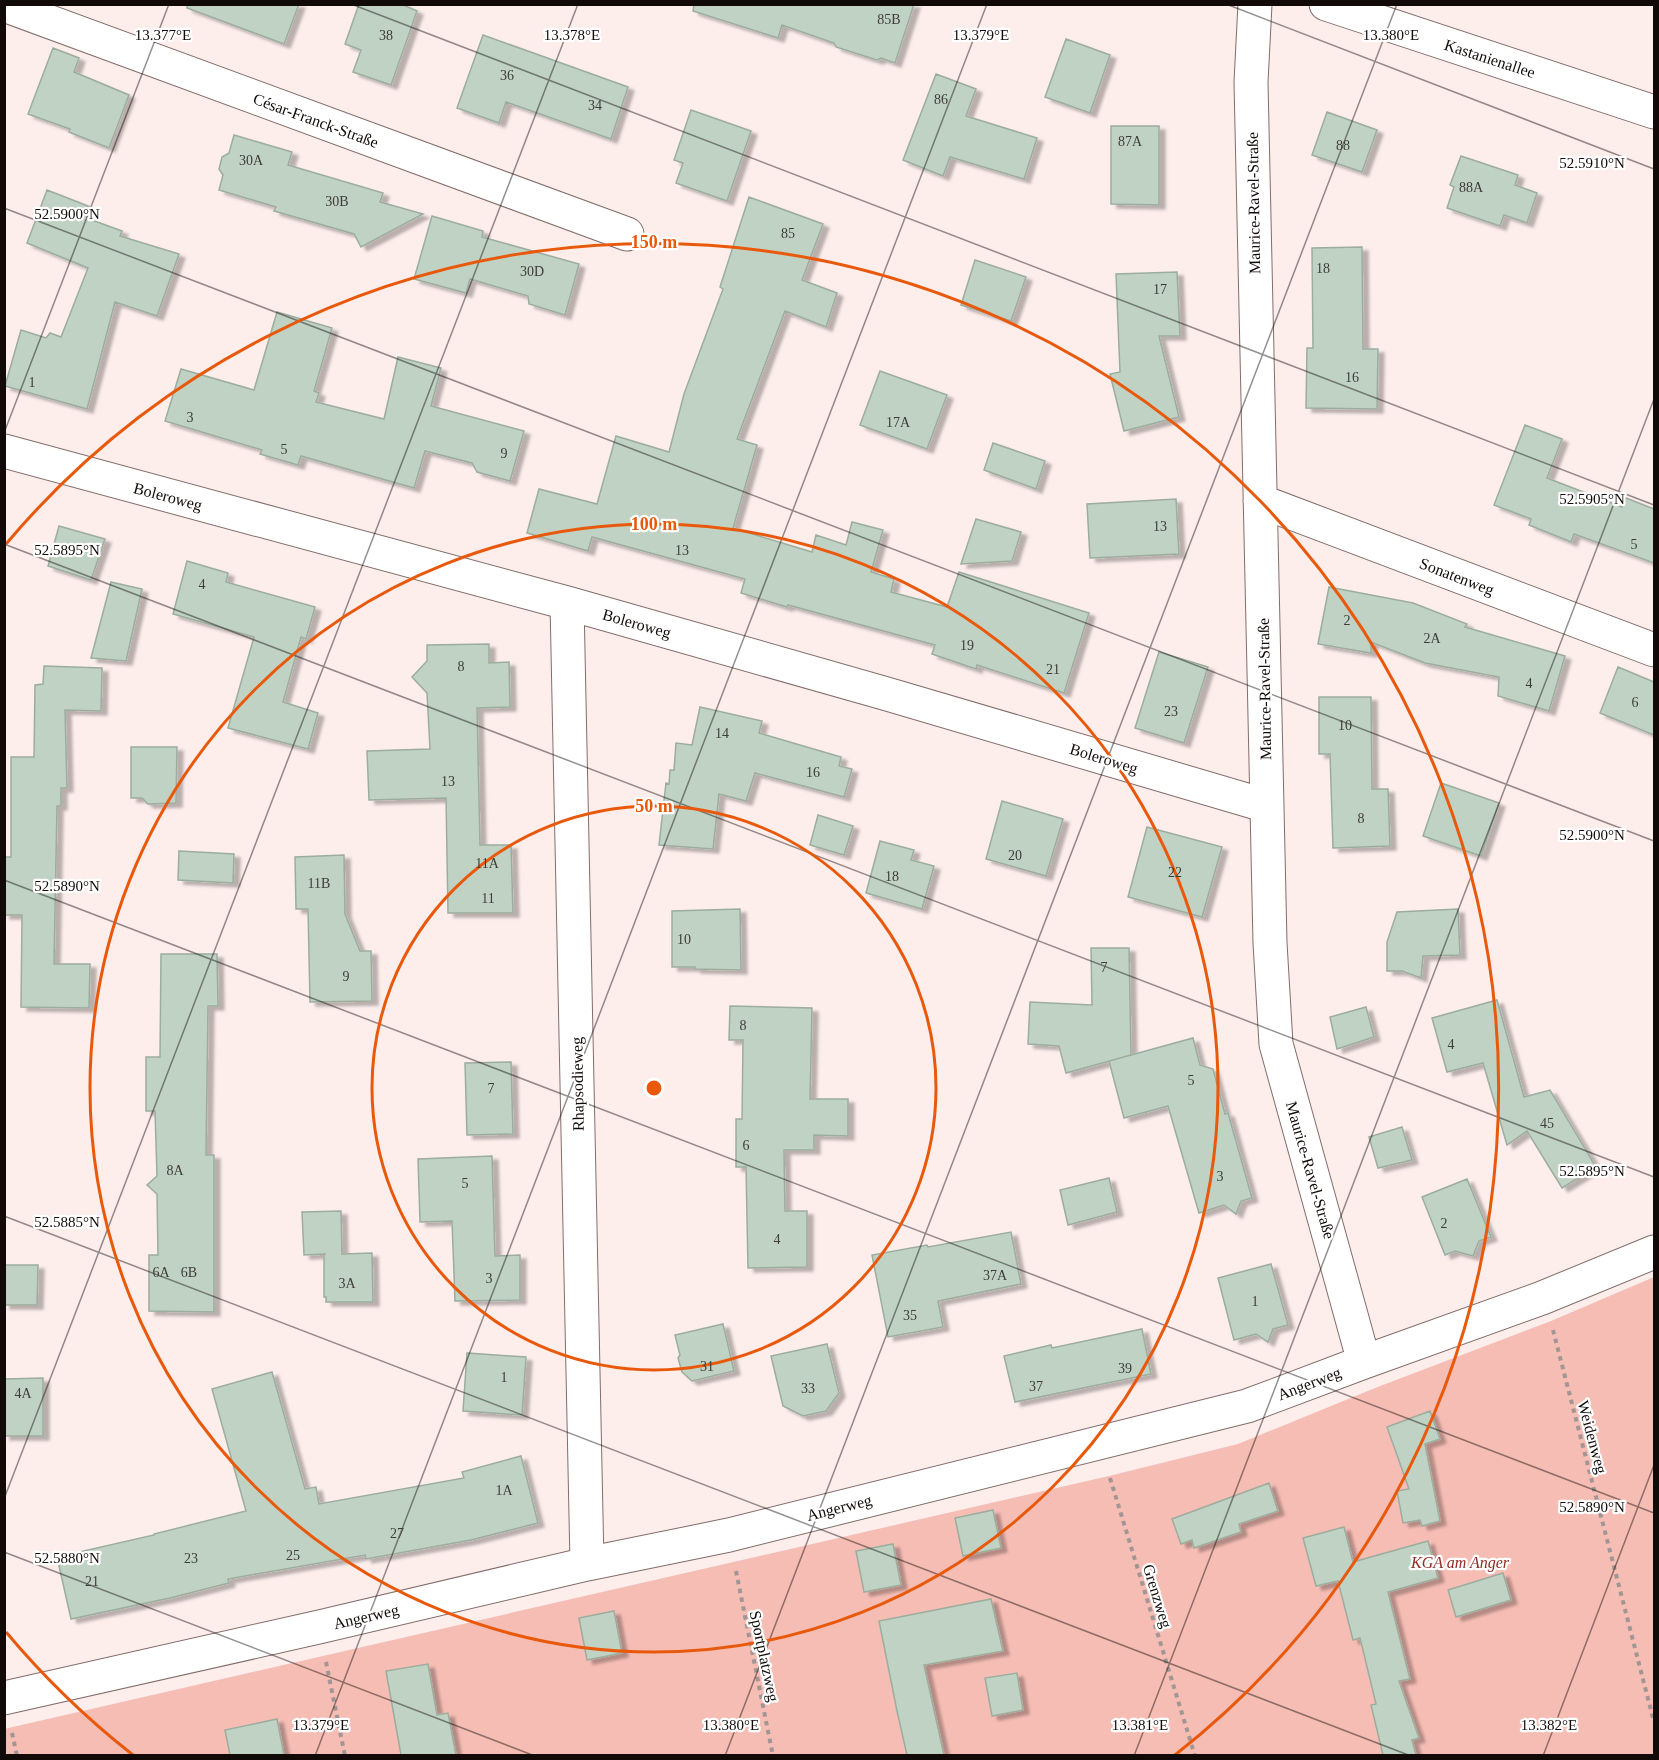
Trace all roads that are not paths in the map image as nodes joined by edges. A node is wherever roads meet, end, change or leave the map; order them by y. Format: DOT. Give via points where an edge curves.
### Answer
graph roads {
  1 [pos="1255,4"];
  2 [pos="1326,4"];
  3 [pos="4,5"];
  4 [pos="1654,112"];
  5 [pos="627,234"];
  6 [pos="4,451"];
  7 [pos="1260,501"];
  8 [pos="567,603"];
  9 [pos="1654,650"];
  10 [pos="1267,806"];
  11 [pos="1654,1252"];
  12 [pos="1364,1362"];
  13 [pos="587,1564"];
  14 [pos="4,1698"];
  1 -- 7 [label="street, Maurice-Ravel-Straße" via="1251,82"];
  2 -- 4 [label="street, Kastanienallee"];
  3 -- 5 [label="street, César-Franck-Straße"];
  6 -- 8 [label="street, Boleroweg"];
  7 -- 9 [label="street, Sonatenweg"];
  7 -- 10 [label="street, Maurice-Ravel-Straße"];
  8 -- 10 [label="street, Boleroweg"];
  8 -- 13 [label="street, Rhapsodieweg"];
  10 -- 12 [label="street, Maurice-Ravel-Straße" via="1276,1044"];
  11 -- 12 [label="street, Angerweg" via="1542,1298"];
  12 -- 13 [label="street, Angerweg" via="1247,1406 729,1535"];
  13 -- 14 [label="street, Angerweg"];
}
